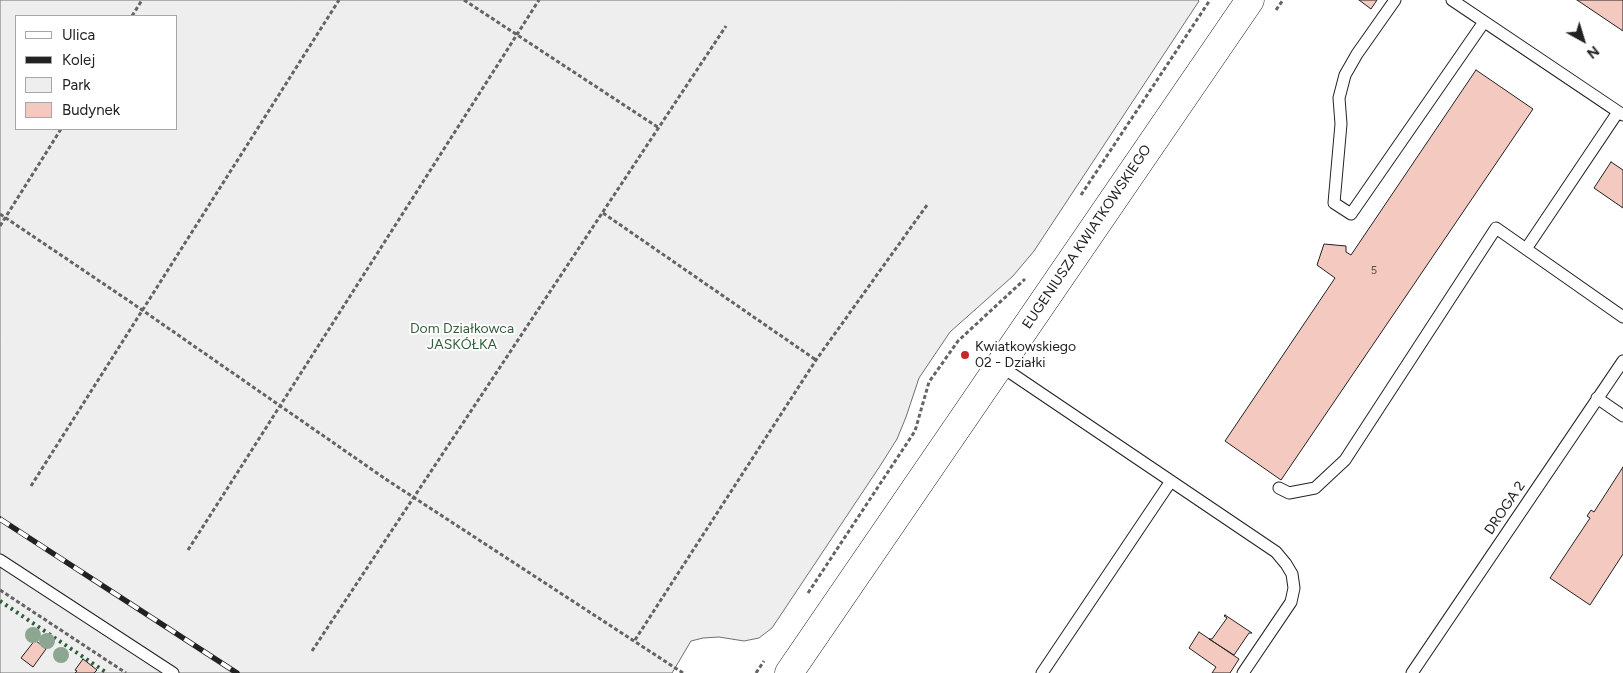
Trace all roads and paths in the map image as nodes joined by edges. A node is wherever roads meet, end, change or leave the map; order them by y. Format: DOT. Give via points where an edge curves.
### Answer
graph roads {
  1 [pos="142,0"];
  2 [pos="339,0"];
  3 [pos="464,0"];
  4 [pos="539,0"];
  5 [pos="1210,0"];
  6 [pos="1250,0"];
  7 [pos="1395,0"];
  8 [pos="1452,0"];
  9 [pos="133,15"];
  10 [pos="1484,22"];
  11 [pos="726,26"];
  12 [pos="517,35"];
  13 [pos="1620,114"];
  14 [pos="659,128"];
  15 [pos="60,130"];
  16 [pos="1076,203"];
  17 [pos="927,205"];
  18 [pos="603,213"];
  19 [pos="0,214"];
  20 [pos="5,218"];
  21 [pos="0,226"];
  22 [pos="1526,249"];
  23 [pos="1028,276"];
  24 [pos="142,310"];
  25 [pos="1623,317"];
  26 [pos="816,360"];
  27 [pos="1623,361"];
  28 [pos="999,365"];
  29 [pos="1597,398"];
  30 [pos="280,406"];
  31 [pos="1623,416"];
  32 [pos="1172,481"];
  33 [pos="31,486"];
  34 [pos="1279,488"];
  35 [pos="414,497"];
  36 [pos="188,550"];
  37 [pos="0,560"];
  38 [pos="0,590"];
  39 [pos="805,598"];
  40 [pos="635,640"];
  41 [pos="312,650"];
  42 [pos="767,656"];
  43 [pos="126,673"];
  44 [pos="173,673"];
  45 [pos="683,673"];
  46 [pos="756,673"];
  47 [pos="789,673"];
  48 [pos="1042,673"];
  49 [pos="1243,673"];
  50 [pos="1412,673"];
  1 -- 9 [label="path"];
  2 -- 24 [label="path"];
  3 -- 12 [label="path"];
  4 -- 12 [label="path"];
  5 -- 16 [label="path"];
  6 -- 28 [label="main road, EUGENIUSZA KWIATKOWSKIEGO"];
  7 -- 10 [label="lane" via="1357,54 1345,75 1339,98 1334,203 1352,214"];
  8 -- 10 [label="lane"];
  10 -- 13 [label="lane"];
  11 -- 14 [label="path"];
  12 -- 14 [label="path"];
  12 -- 30 [label="path"];
  13 -- 22 [label="lane"];
  14 -- 18 [label="path"];
  15 -- 20 [label="path"];
  17 -- 26 [label="path"];
  18 -- 26 [label="path"];
  18 -- 35 [label="path"];
  19 -- 20 [label="path"];
  20 -- 21 [label="path"];
  20 -- 24 [label="path"];
  22 -- 25 [label="lane"];
  22 -- 34 [label="lane" via="1496,228 1345,460 1315,488 1290,493"];
  23 -- 39 [label="path" via="958,341 929,382 915,431"];
  24 -- 30 [label="path"];
  24 -- 33 [label="path"];
  26 -- 40 [label="path"];
  27 -- 29 [label="lane, DROGA 2"];
  28 -- 32 [label="lane"];
  28 -- 47 [label="main road, EUGENIUSZA KWIATKOWSKIEGO"];
  29 -- 31 [label="lane"];
  29 -- 50 [label="lane, DROGA 2"];
  30 -- 35 [label="path"];
  30 -- 36 [label="path"];
  32 -- 48 [label="lane"];
  32 -- 49 [label="lane" via="1276,552 1292,574 1291,602"];
  35 -- 40 [label="path"];
  35 -- 41 [label="path"];
  37 -- 44 [label="lane"];
  38 -- 43 [label="path"];
  40 -- 45 [label="path"];
  42 -- 46 [label="path"];
}
